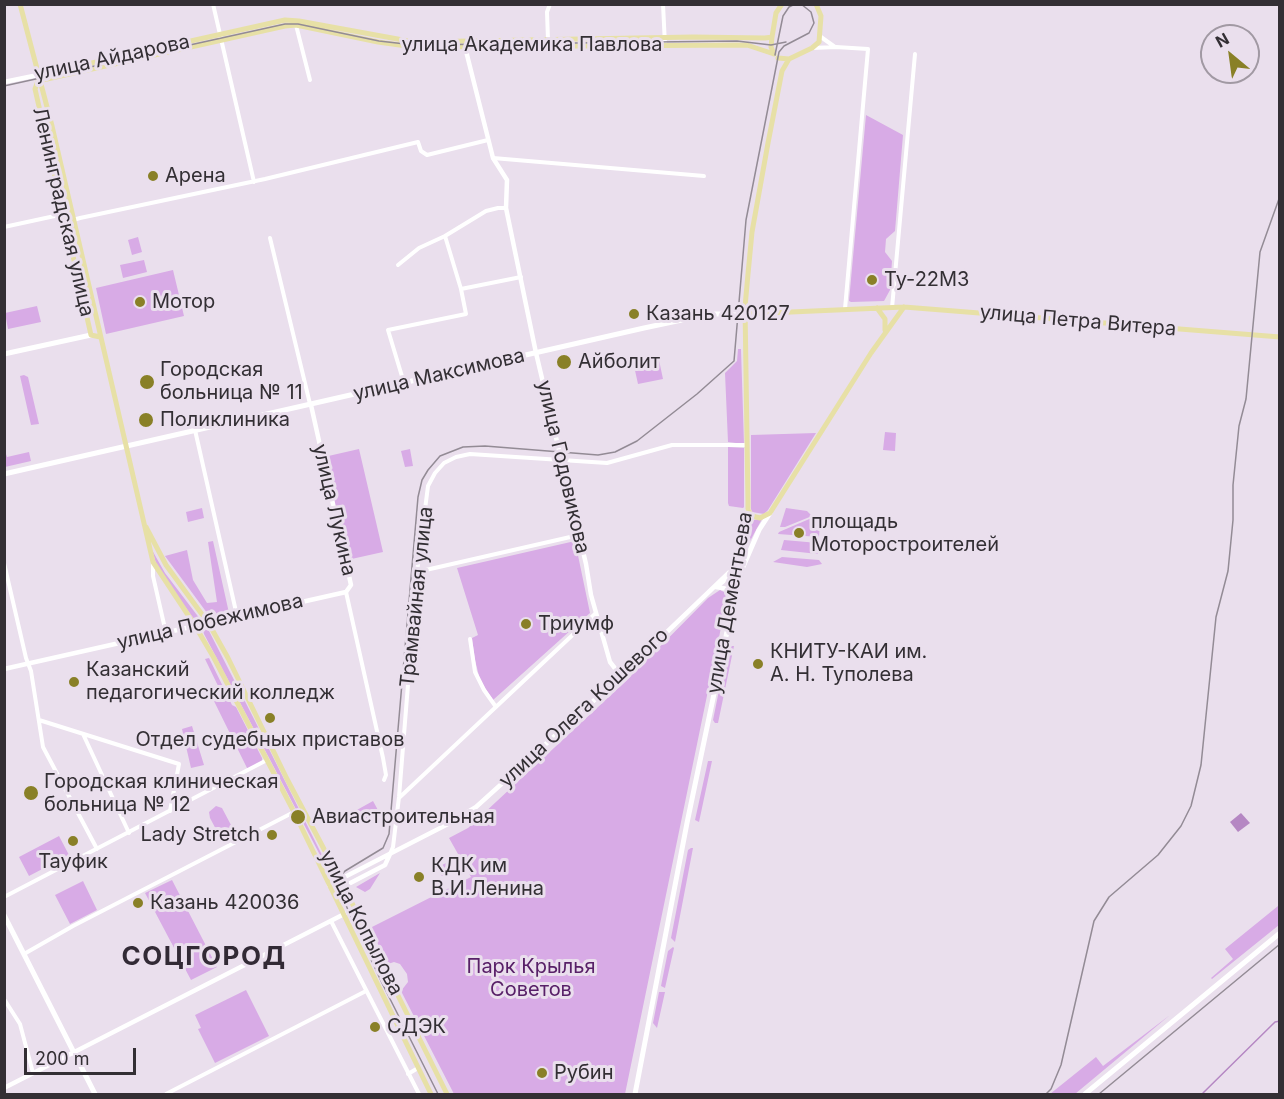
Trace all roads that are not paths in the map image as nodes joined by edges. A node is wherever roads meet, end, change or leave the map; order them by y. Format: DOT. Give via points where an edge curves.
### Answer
graph roads {
  1 [pos="20,4"];
  2 [pos="213,4"];
  3 [pos="550,4"];
  4 [pos="663,4"];
  5 [pos="816,4"];
  6 [pos="781,5"];
  7 [pos="296,25"];
  8 [pos="220,37"];
  9 [pos="772,37"];
  10 [pos="821,37"];
  11 [pos="665,38"];
  12 [pos="548,40"];
  13 [pos="665,45"];
  14 [pos="465,47"];
  15 [pos="836,47"];
  16 [pos="812,48"];
  17 [pos="915,54"];
  18 [pos="776,56"];
  19 [pos="789,60"];
  20 [pos="782,71"];
  21 [pos="38,79"];
  22 [pos="310,80"];
  23 [pos="4,82"];
  24 [pos="488,140"];
  25 [pos="493,158"];
  26 [pos="704,177"];
  27 [pos="254,182"];
  28 [pos="506,208"];
  29 [pos="64,214"];
  30 [pos="73,220"];
  31 [pos="4,227"];
  32 [pos="445,236"];
  33 [pos="270,238"];
  34 [pos="398,265"];
  35 [pos="521,277"];
  36 [pos="461,289"];
  37 [pos="904,307"];
  38 [pos="877,308"];
  39 [pos="892,308"];
  40 [pos="845,309"];
  41 [pos="746,314"];
  42 [pos="92,335"];
  43 [pos="100,337"];
  44 [pos="882,337"];
  45 [pos="1280,337"];
  46 [pos="536,353"];
  47 [pos="4,354"];
  48 [pos="404,383"];
  49 [pos="310,405"];
  50 [pos="195,430"];
  51 [pos="748,445"];
  52 [pos="126,446"];
  53 [pos="561,461"];
  54 [pos="4,474"];
  55 [pos="748,510"];
  56 [pos="770,513"];
  57 [pos="142,517"];
  58 [pos="579,536"];
  59 [pos="153,562"];
  60 [pos="4,563"];
  61 [pos="740,566"];
  62 [pos="417,572"];
  63 [pos="724,579"];
  64 [pos="738,580"];
  65 [pos="717,587"];
  66 [pos="346,592"];
  67 [pos="708,592"];
  68 [pos="734,599"];
  69 [pos="596,613"];
  70 [pos="237,616"];
  71 [pos="209,624"];
  72 [pos="196,627"];
  73 [pos="166,633"];
  74 [pos="470,639"];
  75 [pos="28,663"];
  76 [pos="4,669"];
  77 [pos="621,676"];
  78 [pos="496,707"];
  79 [pos="39,720"];
  80 [pos="83,734"];
  81 [pos="267,760"];
  82 [pos="384,780"];
  83 [pos="399,797"];
  84 [pos="170,811"];
  85 [pos="294,812"];
  86 [pos="129,833"];
  87 [pos="98,849"];
  88 [pos="390,854"];
  89 [pos="339,880"];
  90 [pos="329,885"];
  91 [pos="344,887"];
  92 [pos="333,892"];
  93 [pos="4,897"];
  94 [pos="354,909"];
  95 [pos="4,915"];
  96 [pos="343,915"];
  97 [pos="331,921"];
  98 [pos="1280,933"];
  99 [pos="24,954"];
  100 [pos="393,985"];
  101 [pos="366,991"];
  102 [pos="380,992"];
  103 [pos="5,1002"];
  104 [pos="74,1051"];
  105 [pos="418,1068"];
  106 [pos="33,1073"];
  107 [pos="408,1074"];
  108 [pos="4,1088"];
  109 [pos="95,1095"];
  110 [pos="166,1095"];
  111 [pos="419,1095"];
  112 [pos="431,1095"];
  113 [pos="447,1095"];
  114 [pos="635,1095"];
  115 [pos="1085,1095"];
  1 -- 21 [label="main road, Ленинградская улица"];
  2 -- 8 [label="street"];
  3 -- 12 [label="street"];
  4 -- 11 [label="street"];
  5 -- 10 [label="main road" via="821,16"];
  6 -- 9 [label="main road, улица Дементьева"];
  7 -- 8 [label="main road, улица Академика Павлова"];
  7 -- 14 [label="main road, улица Академика Павлова" via="400,46"];
  7 -- 22 [label="street"];
  8 -- 12 [label="main road, улица Академика Павлова" via="299,21 414,42"];
  8 -- 21 [label="main road, улица Айдарова"];
  8 -- 27 [label="street"];
  9 -- 11 [label="main road, улица Академика Павлова"];
  9 -- 18 [label="main road, улица Дементьева" via="771,48"];
  10 -- 15 [label="street"];
  10 -- 16 [label="main road, улица Дементьева"];
  11 -- 12 [label="main road, улица Академика Павлова"];
  11 -- 13 [label="street"];
  13 -- 14 [label="main road, улица Академика Павлова"];
  13 -- 18 [label="main road, улица Академика Павлова" via="747,45"];
  14 -- 24 [label="street, улица Годовикова"];
  15 -- 16 [label="street"];
  15 -- 40 [label="street" via="868,50"];
  16 -- 19 [label="main road, улица Дементьева"];
  17 -- 39 [label="street"];
  18 -- 19 [label="main road"];
  18 -- 20 [label="main road, улица Дементьева"];
  19 -- 20 [label="main road, улица Дементьева"];
  20 -- 41 [label="main road, улица Дементьева" via="752,232"];
  21 -- 23 [label="street, улица Айдарова"];
  21 -- 29 [label="main road, Ленинградская улица" via="35,89"];
  21 -- 30 [label="main road, Ленинградская улица"];
  24 -- 25 [label="street, улица Годовикова"];
  24 -- 27 [label="street" via="427,154 417,142"];
  25 -- 26 [label="street"];
  25 -- 28 [label="street, улица Годовикова" via="507,180"];
  27 -- 30 [label="street"];
  28 -- 32 [label="street" via="486,211"];
  28 -- 35 [label="street, улица Годовикова"];
  29 -- 30 [label="street"];
  29 -- 31 [label="street"];
  29 -- 42 [label="main road, Ленинградская улица"];
  30 -- 43 [label="main road, Ленинградская улица"];
  32 -- 34 [label="street" via="419,248"];
  32 -- 36 [label="street"];
  33 -- 49 [label="street, улица Лукина"];
  35 -- 36 [label="street"];
  35 -- 46 [label="street, улица Годовикова"];
  36 -- 48 [label="street" via="466,314 388,330"];
  37 -- 39 [label="main road, улица Петра Витера"];
  37 -- 44 [label="main road"];
  37 -- 45 [label="main road, улица Петра Витера"];
  38 -- 39 [label="main road, улица Петра Витера"];
  38 -- 40 [label="main road, улица Максимова"];
  38 -- 44 [label="main road" via="886,323"];
  40 -- 41 [label="main road, улица Максимова"];
  41 -- 46 [label="main road, улица Максимова" via="710,315"];
  41 -- 51 [label="main road, улица Дементьева"];
  42 -- 43 [label="main road, Ленинградская улица"];
  42 -- 47 [label="main road"];
  43 -- 52 [label="main road, Ленинградская улица"];
  44 -- 56 [label="main road"];
  46 -- 48 [label="main road, улица Максимова"];
  46 -- 53 [label="street, улица Годовикова"];
  48 -- 49 [label="main road, улица Максимова"];
  49 -- 50 [label="main road, улица Максимова"];
  49 -- 66 [label="street, улица Лукина" via="351,585"];
  50 -- 52 [label="main road, улица Максимова"];
  50 -- 70 [label="street"];
  51 -- 53 [label="street, Трамвайная улица" via="676,445 607,463"];
  51 -- 55 [label="main road, улица Дементьева"];
  52 -- 54 [label="main road, улица Максимова"];
  52 -- 57 [label="main road, Ленинградская улица"];
  53 -- 58 [label="street, улица Годовикова"];
  53 -- 62 [label="street, Трамвайная улица" via="470,454 444,464 428,486"];
  55 -- 56 [label="main road" via="760,518"];
  55 -- 61 [label="main road, улица Дементьева"];
  56 -- 61 [label="main road"];
  57 -- 59 [label="main road, Ленинградская улица"];
  57 -- 71 [label="main road, Ленинградская улица" via="166,565"];
  58 -- 62 [label="street"];
  58 -- 69 [label="street, улица Годовикова"];
  59 -- 72 [label="main road, Ленинградская улица"];
  59 -- 73 [label="street, Ленинградская улица"];
  60 -- 75 [label="street"];
  61 -- 63 [label="street, улица Олега Кошевого"];
  61 -- 64 [label="main road, улица Дементьева"];
  62 -- 83 [label="street, Трамвайная улица"];
  63 -- 64 [label="street"];
  63 -- 65 [label="street, улица Олега Кошевого"];
  63 -- 67 [label="street, улица Олега Кошевого"];
  64 -- 68 [label="main road, улица Дементьева"];
  65 -- 67 [label="street, улица Олега Кошевого"];
  65 -- 68 [label="street" via="728,589"];
  66 -- 70 [label="street, улица Побежимова"];
  66 -- 82 [label="street, улица Лукина" via="383,758"];
  67 -- 77 [label="street, улица Олега Кошевого"];
  68 -- 114 [label="main road, улица Дементьева"];
  69 -- 77 [label="street, улица Годовикова" via="610,662"];
  69 -- 78 [label="street"];
  70 -- 71 [label="street, улица Побежимова"];
  71 -- 72 [label="street, улица Побежимова"];
  71 -- 89 [label="main road, улица Копылова"];
  72 -- 73 [label="street, улица Побежимова"];
  72 -- 81 [label="main road, улица Копылова"];
  73 -- 75 [label="street, улица Побежимова"];
  74 -- 78 [label="street" via="475,672"];
  75 -- 76 [label="street, улица Побежимова"];
  75 -- 79 [label="street"];
  77 -- 88 [label="street, улица Олега Кошевого" via="476,807"];
  78 -- 83 [label="street"];
  79 -- 80 [label="street"];
  79 -- 87 [label="street" via="43,747"];
  80 -- 84 [label="street" via="179,764"];
  80 -- 86 [label="street"];
  81 -- 84 [label="street"];
  81 -- 85 [label="main road, улица Копылова"];
  83 -- 88 [label="street, Трамвайная улица"];
  84 -- 86 [label="street"];
  85 -- 90 [label="main road, улица Копылова"];
  85 -- 99 [label="street"];
  86 -- 87 [label="street"];
  87 -- 93 [label="street"];
  88 -- 89 [label="street, улица Олега Кошевого"];
  88 -- 91 [label="street" via="385,865"];
  89 -- 90 [label="street, улица Олега Кошевого"];
  89 -- 91 [label="main road, улица Копылова"];
  90 -- 92 [label="main road, улица Копылова"];
  91 -- 92 [label="street"];
  91 -- 94 [label="main road, улица Копылова"];
  92 -- 96 [label="main road, улица Копылова"];
  94 -- 96 [label="street"];
  94 -- 100 [label="main road, улица Копылова"];
  95 -- 99 [label="main road"];
  96 -- 97 [label="street"];
  96 -- 102 [label="main road, улица Копылова"];
  97 -- 101 [label="street, улица Копылова"];
  97 -- 104 [label="street"];
  98 -- 115 [label="main road"];
  99 -- 104 [label="main road"];
  100 -- 102 [label="main road" via="382,983"];
  100 -- 113 [label="main road, улица Копылова"];
  101 -- 107 [label="street, улица Копылова"];
  101 -- 110 [label="street"];
  102 -- 105 [label="main road, улица Копылова"];
  103 -- 106 [label="street" via="20,1024"];
  104 -- 106 [label="street"];
  104 -- 109 [label="main road"];
  105 -- 107 [label="street"];
  105 -- 112 [label="main road, улица Копылова"];
  106 -- 108 [label="street"];
  107 -- 111 [label="street, улица Копылова"];
}
